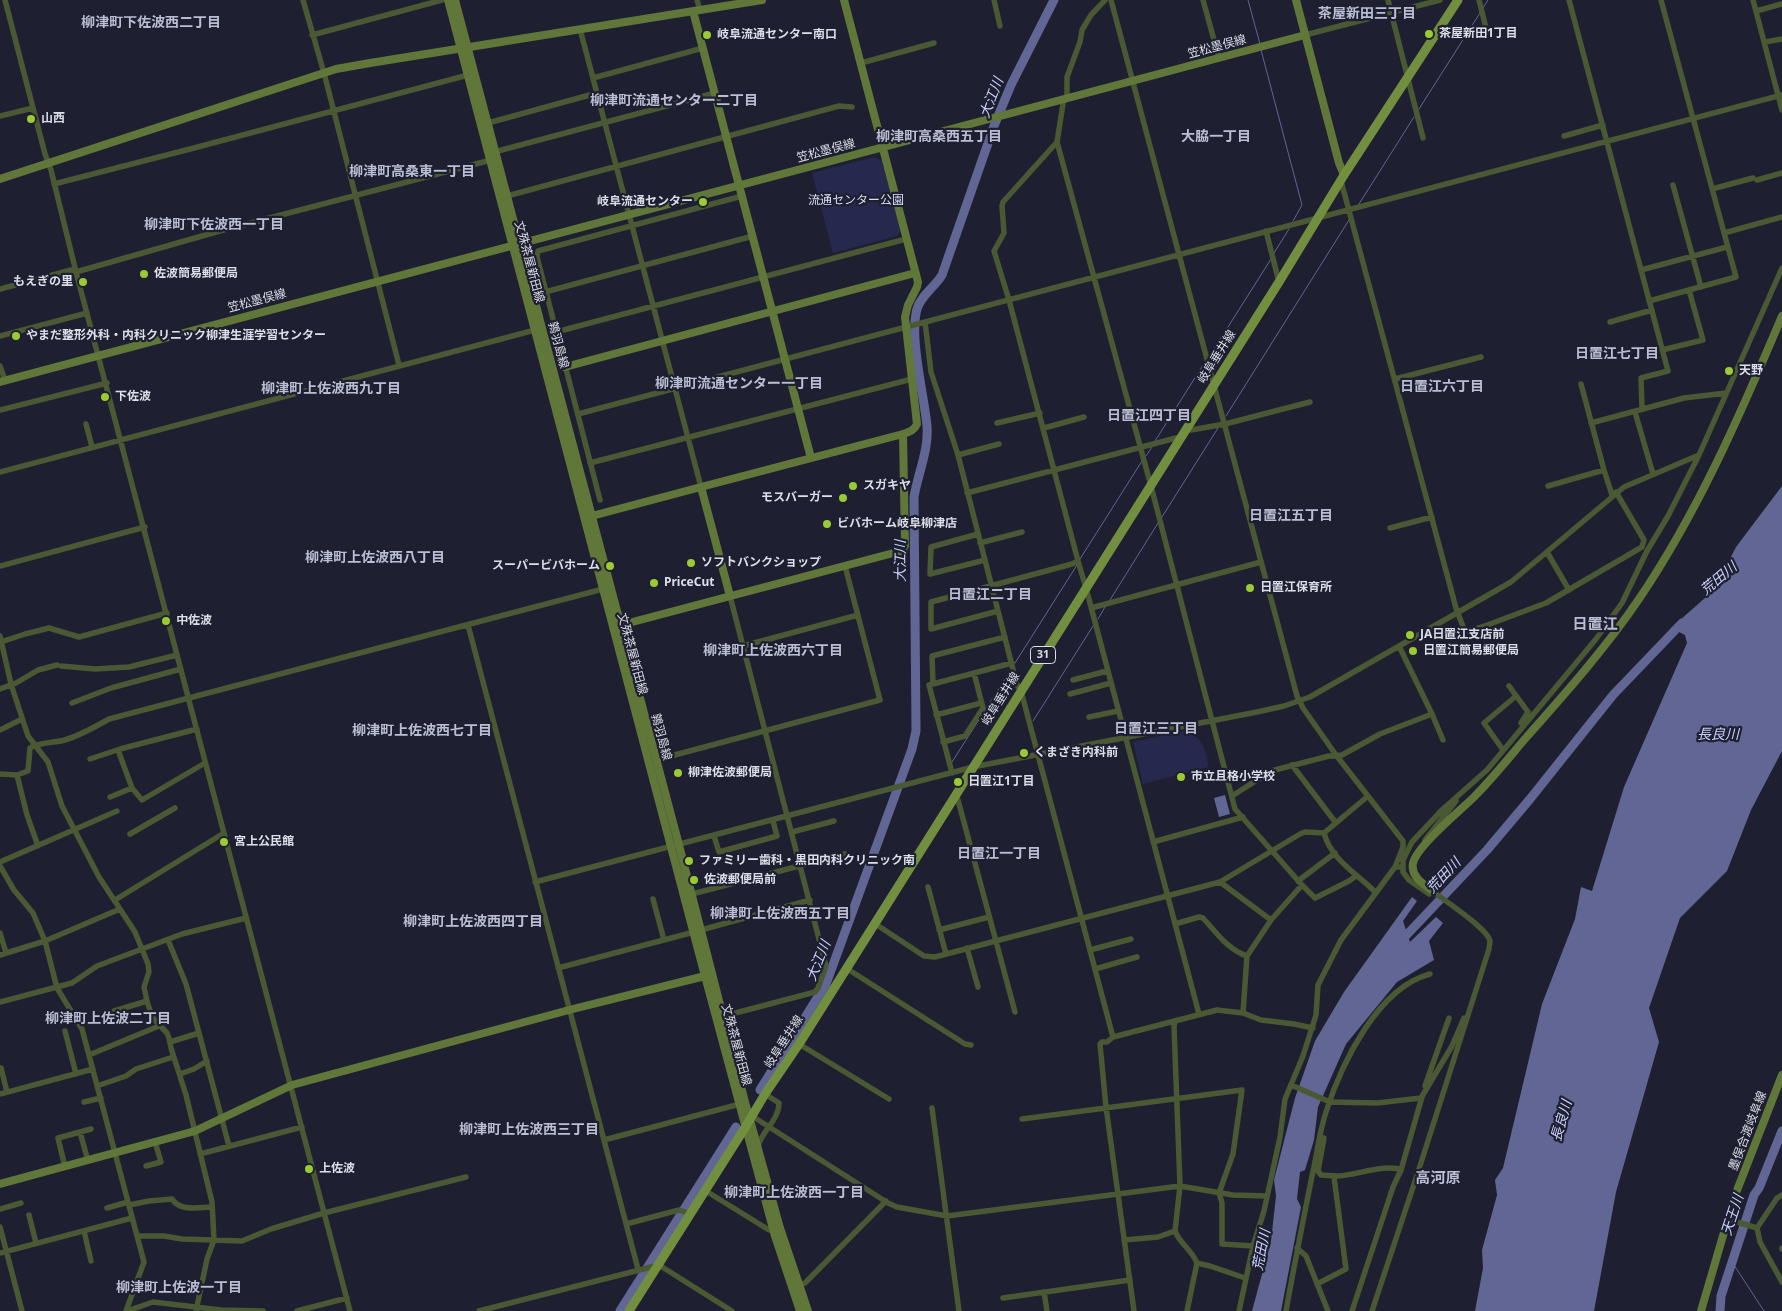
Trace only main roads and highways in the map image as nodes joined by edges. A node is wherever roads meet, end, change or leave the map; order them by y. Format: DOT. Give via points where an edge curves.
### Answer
graph roads {
  1 [pos="1458,0"];
  2 [pos="629,1311"];
  1 -- 2 [label="main road, 岐阜垂井線 / 31" via="846,968 823,991 799,1044"];
}
